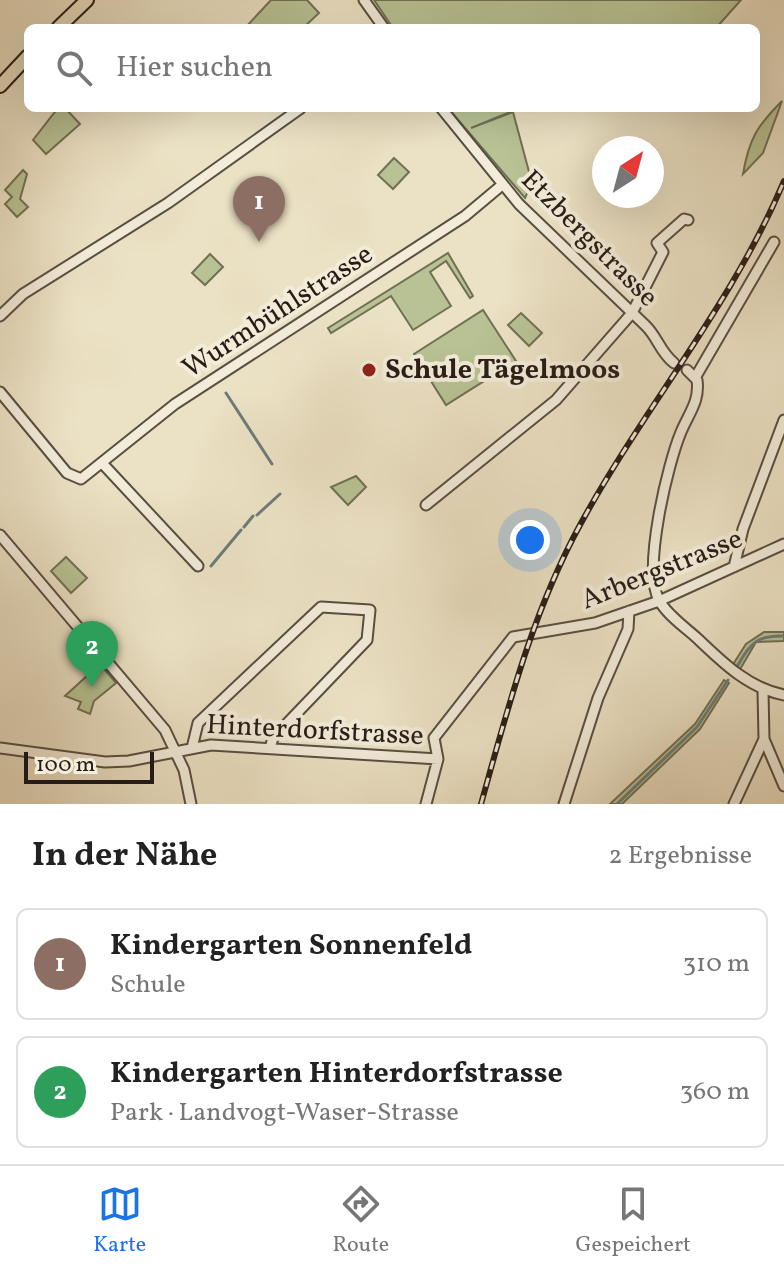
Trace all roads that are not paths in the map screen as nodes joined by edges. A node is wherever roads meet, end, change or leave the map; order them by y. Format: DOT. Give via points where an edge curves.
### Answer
graph roads {
  1 [pos="87,0"];
  2 [pos="364,0"];
  3 [pos="62,24"];
  4 [pos="381,24"];
  5 [pos="24,60"];
  6 [pos="0,86"];
  7 [pos="295,112"];
  8 [pos="444,112"];
  9 [pos="502,185"];
  10 [pos="688,220"];
  11 [pos="774,242"];
  12 [pos="632,313"];
  13 [pos="0,316"];
  14 [pos="674,363"];
  15 [pos="687,370"];
  16 [pos="695,378"];
  17 [pos="0,392"];
  18 [pos="784,420"];
  19 [pos="102,463"];
  20 [pos="426,505"];
  21 [pos="0,535"];
  22 [pos="784,544"];
  23 [pos="198,566"];
  24 [pos="734,567"];
  25 [pos="659,601"];
  26 [pos="629,611"];
  27 [pos="763,691"];
  28 [pos="784,695"];
  29 [pos="764,739"];
  30 [pos="0,748"];
  31 [pos="192,748"];
  32 [pos="270,748"];
  33 [pos="176,752"];
  34 [pos="438,759"];
  35 [pos="784,786"];
  36 [pos="191,804"];
  37 [pos="426,804"];
  38 [pos="564,804"];
  39 [pos="734,804"];
  1 -- 3 [label="main road"];
  2 -- 4 [label="street"];
  5 -- 6 [label="main road"];
  7 -- 13 [label="street" via="168,203 23,294"];
  8 -- 9 [label="street, Etzbergstrasse"];
  9 -- 12 [label="street, Etzbergstrasse"];
  9 -- 19 [label="street, Wurmbühlstrasse" via="458,221 175,404"];
  10 -- 12 [label="street" via="657,243 663,252"];
  11 -- 16 [label="street"];
  12 -- 14 [label="street, Etzbergstrasse"];
  12 -- 20 [label="street" via="556,400"];
  15 -- 16 [label="street"];
  16 -- 25 [label="street" via="697,400 676,449 652,559"];
  17 -- 19 [label="street, Wurmbühlstrasse" via="67,473 81,479"];
  18 -- 24 [label="street"];
  19 -- 23 [label="street"];
  21 -- 33 [label="street" via="165,730"];
  22 -- 24 [label="street, Arbergstrasse"];
  24 -- 25 [label="street, Arbergstrasse"];
  25 -- 26 [label="street, Arbergstrasse"];
  25 -- 27 [label="street" via="726,665"];
  26 -- 34 [label="street, Arbergstrasse" via="578,628 513,637 437,734"];
  26 -- 38 [label="street" via="631,622 598,698"];
  27 -- 28 [label="street"];
  27 -- 29 [label="street"];
  29 -- 35 [label="street"];
  29 -- 39 [label="street"];
  30 -- 33 [label="street, Hinterdorfstrasse" via="105,762"];
  31 -- 32 [label="street, Hinterdorfstrasse"];
  31 -- 32 [label="street" via="198,723 321,607 370,610 367,640 273,738"];
  31 -- 33 [label="street, Hinterdorfstrasse"];
  32 -- 34 [label="street, Hinterdorfstrasse"];
  33 -- 36 [label="street"];
  34 -- 37 [label="street, Arbergstrasse"];
}
